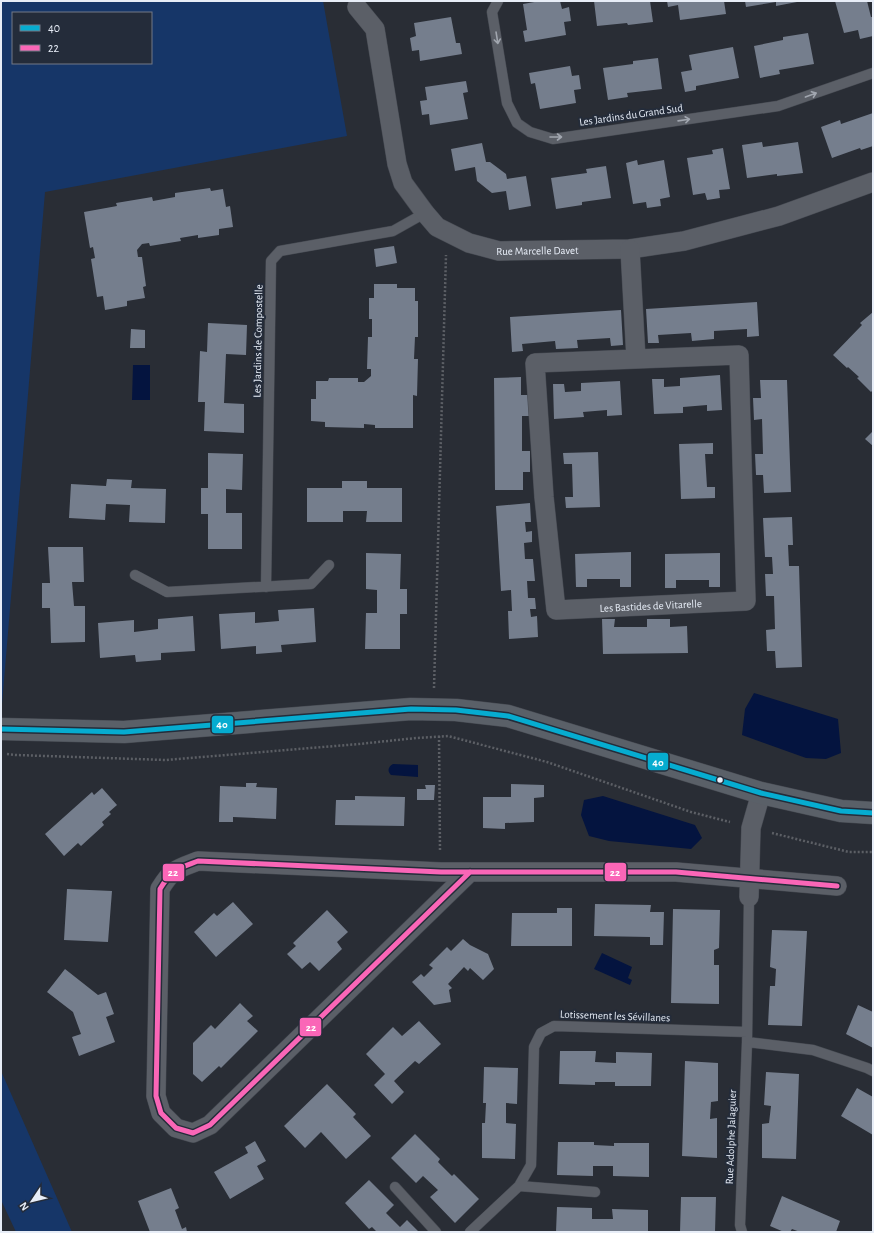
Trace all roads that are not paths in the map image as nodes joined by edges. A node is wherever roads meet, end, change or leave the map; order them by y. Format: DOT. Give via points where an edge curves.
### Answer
graph roads {
  1 [pos="498,1"];
  2 [pos="357,7"];
  3 [pos="873,72"];
  4 [pos="873,182"];
  5 [pos="425,213"];
  6 [pos="630,250"];
  7 [pos="636,359"];
  8 [pos="329,565"];
  9 [pos="135,575"];
  10 [pos="266,587"];
  11 [pos="1,730"];
  12 [pos="761,793"];
  13 [pos="873,813"];
  14 [pos="470,872"];
  15 [pos="837,886"];
  16 [pos="749,888"];
  17 [pos="747,1032"];
  18 [pos="747,1042"];
  19 [pos="873,1072"];
  20 [pos="518,1186"];
  21 [pos="394,1187"];
  22 [pos="595,1192"];
  23 [pos="436,1232"];
  24 [pos="470,1232"];
  25 [pos="742,1232"];
  1 -- 3 [label="lane, Les Jardins du Grand Sud, one-way" via="492,12 507,103 517,123 530,132 553,139 778,106"];
  2 -- 5 [label="street, Rue Marcelle Davet" via="375,30 397,164 403,183"];
  4 -- 6 [label="street, Rue Marcelle Davet" via="779,216 684,241"];
  5 -- 6 [label="street, Rue Marcelle Davet" via="437,227 469,243 499,251"];
  5 -- 10 [label="lane, Les Jardins de Compostelle" via="393,231 280,251 271,261"];
  6 -- 7 [label="street"];
  7 -- 7 [label="street, Les Bastides de Vitarelle" via="739,355 746,600 556,610 544,497 535,363"];
  8 -- 10 [label="lane" via="311,584"];
  9 -- 10 [label="lane" via="167,592"];
  11 -- 12 [label="street" via="124,732 411,709 456,710 508,716"];
  12 -- 13 [label="street" via="841,811"];
  12 -- 16 [label="street" via="751,828"];
  14 -- 14 [label="street" via="210,1124 193,1132 176,1128 161,1113 156,1096 160,889 168,876 178,868 198,861"];
  14 -- 16 [label="street" via="676,872"];
  15 -- 16 [label="street"];
  16 -- 17 [label="lane, Rue Adolphe Jalaguier"];
  17 -- 18 [label="lane, Rue Adolphe Jalaguier"];
  17 -- 20 [label="lane, Lotissement les Sévillanes" via="554,1026 540,1033 534,1047 531,1165"];
  18 -- 19 [label="lane" via="813,1050"];
  18 -- 25 [label="lane, Rue Adolphe Jalaguier" via="740,1226"];
  20 -- 22 [label="lane"];
  20 -- 24 [label="lane, Lotissement les Sévillanes"];
  21 -- 23 [label="lane"];
}
